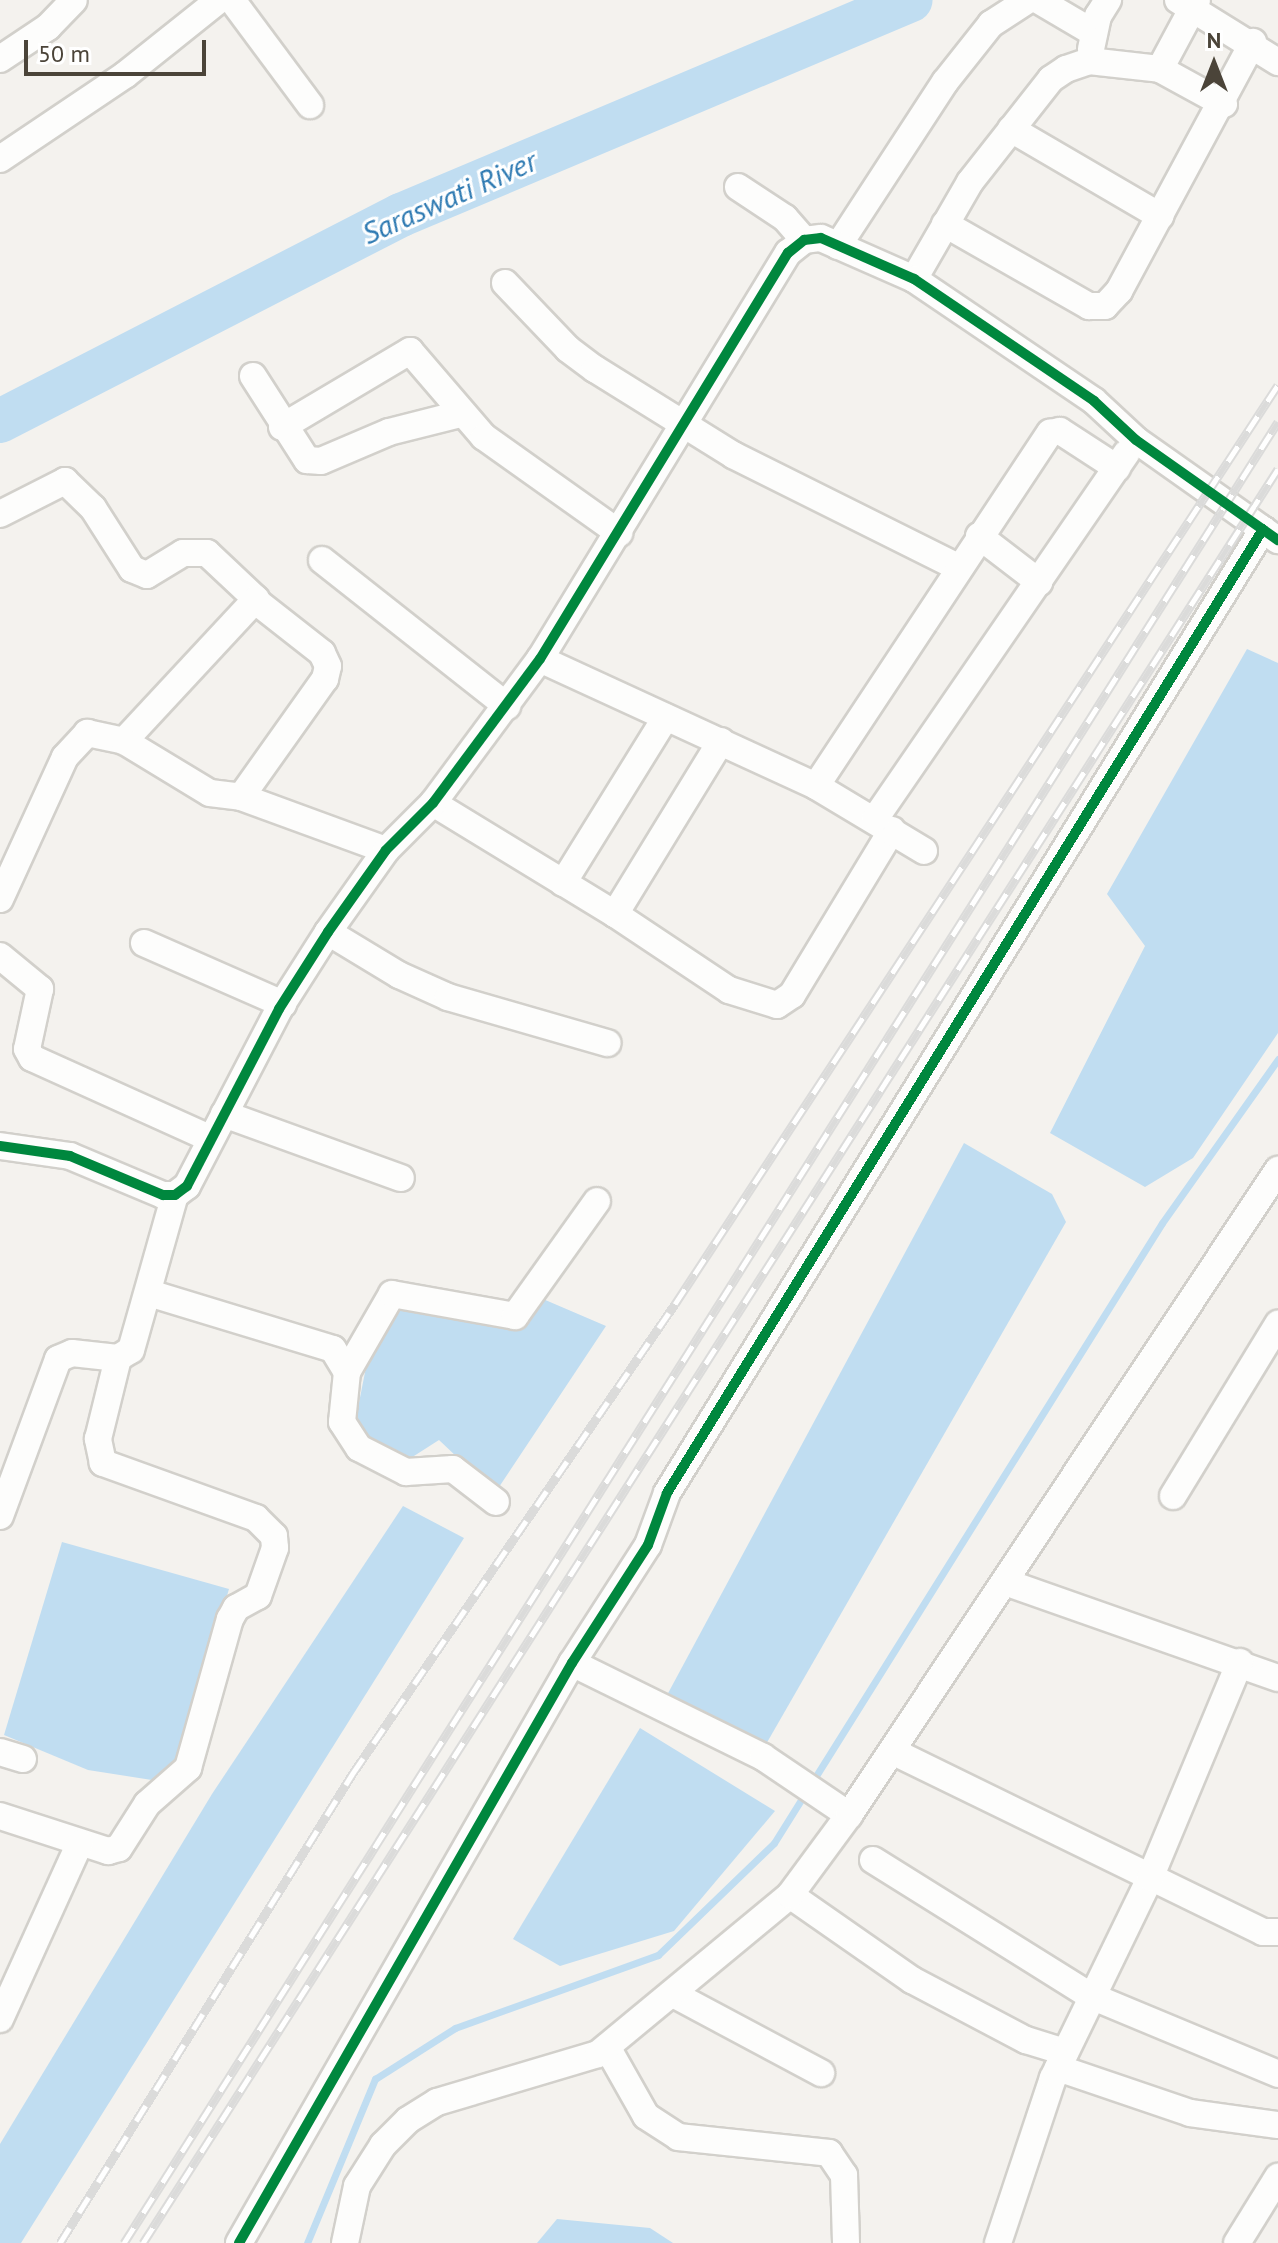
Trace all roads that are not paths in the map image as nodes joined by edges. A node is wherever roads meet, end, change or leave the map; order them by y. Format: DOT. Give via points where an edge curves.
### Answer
graph roads {
  1 [pos="74,0"];
  2 [pos="219,0"];
  3 [pos="232,0"];
  4 [pos="1028,0"];
  5 [pos="1038,0"];
  6 [pos="1108,0"];
  7 [pos="1189,2"];
  8 [pos="1094,33"];
  9 [pos="1253,42"];
  10 [pos="0,59"];
  11 [pos="1089,61"];
  12 [pos="1278,62"];
  13 [pos="1160,69"];
  14 [pos="1224,104"];
  15 [pos="310,105"];
  16 [pos="1011,129"];
  17 [pos="10,155"];
  18 [pos="738,187"];
  19 [pos="1160,216"];
  20 [pos="945,224"];
  21 [pos="804,240"];
  22 [pos="838,246"];
  23 [pos="914,279"];
  24 [pos="505,283"];
  25 [pos="253,376"];
  26 [pos="460,414"];
  27 [pos="686,422"];
  28 [pos="282,427"];
  29 [pos="1136,440"];
  30 [pos="1117,468"];
  31 [pos="0,514"];
  32 [pos="619,533"];
  33 [pos="1270,534"];
  34 [pos="979,536"];
  35 [pos="322,560"];
  36 [pos="958,567"];
  37 [pos="1039,582"];
  38 [pos="257,602"];
  39 [pos="540,659"];
  40 [pos="507,706"];
  41 [pos="666,717"];
  42 [pos="124,741"];
  43 [pos="721,741"];
  44 [pos="816,786"];
  45 [pos="241,797"];
  46 [pos="433,803"];
  47 [pos="884,824"];
  48 [pos="386,850"];
  49 [pos="924,851"];
  50 [pos="563,883"];
  51 [pos="0,899"];
  52 [pos="615,914"];
  53 [pos="328,932"];
  54 [pos="144,943"];
  55 [pos="0,956"];
  56 [pos="283,1004"];
  57 [pos="607,1043"];
  58 [pos="224,1114"];
  59 [pos="211,1139"];
  60 [pos="0,1146"];
  61 [pos="1278,1171"];
  62 [pos="401,1178"];
  63 [pos="175,1195"];
  64 [pos="597,1201"];
  65 [pos="149,1293"];
  66 [pos="1278,1324"];
  67 [pos="118,1358"];
  68 [pos="347,1372"];
  69 [pos="1173,1496"];
  70 [pos="496,1502"];
  71 [pos="0,1516"];
  72 [pos="1005,1582"];
  73 [pos="1240,1662"];
  74 [pos="572,1663"];
  75 [pos="1278,1678"];
  76 [pos="892,1751"];
  77 [pos="849,1815"];
  78 [pos="0,1816"];
  79 [pos="80,1843"];
  80 [pos="873,1860"];
  81 [pos="1150,1878"];
  82 [pos="790,1895"];
  83 [pos="1278,1932"];
  84 [pos="673,1994"];
  85 [pos="1091,1996"];
  86 [pos="0,2019"];
  87 [pos="607,2047"];
  88 [pos="1061,2060"];
  89 [pos="821,2073"];
  90 [pos="1278,2074"];
  91 [pos="1278,2125"];
  92 [pos="1278,2177"];
  93 [pos="239,2243"];
  94 [pos="345,2243"];
  95 [pos="846,2243"];
  96 [pos="998,2243"];
  97 [pos="1237,2243"];
  1 -- 10 [label="street" via="48,27"];
  2 -- 17 [label="street"];
  3 -- 15 [label="street"];
  4 -- 22 [label="street" via="991,24 945,82"];
  5 -- 8 [label="street"];
  6 -- 8 [label="street"];
  7 -- 9 [label="street"];
  7 -- 13 [label="street"];
  8 -- 11 [label="street"];
  9 -- 12 [label="street"];
  9 -- 14 [label="street"];
  11 -- 13 [label="street"];
  11 -- 16 [label="street" via="1051,79"];
  13 -- 14 [label="street"];
  14 -- 19 [label="street"];
  16 -- 19 [label="street"];
  16 -- 20 [label="street"];
  18 -- 21 [label="street" via="785,218"];
  19 -- 20 [label="street" via="1119,291 1105,306 1089,306"];
  20 -- 23 [label="street"];
  21 -- 22 [label="street" via="821,238"];
  21 -- 27 [label="street" via="788,253"];
  22 -- 23 [label="street"];
  23 -- 29 [label="street" via="1094,401"];
  24 -- 27 [label="street" via="568,349"];
  25 -- 28 [label="street"];
  26 -- 28 [label="street" via="389,432 321,461 307,460"];
  26 -- 28 [label="street" via="410,351"];
  26 -- 32 [label="street"];
  27 -- 32 [label="street"];
  27 -- 36 [label="street" via="733,455"];
  29 -- 30 [label="street"];
  29 -- 33 [label="street"];
  30 -- 34 [label="street" via="1060,431 1050,433"];
  30 -- 37 [label="street"];
  31 -- 38 [label="street" via="65,481 93,508 132,569 147,575 183,553 207,553"];
  32 -- 39 [label="street"];
  33 -- 74 [label="street" via="667,1493 648,1545"];
  34 -- 36 [label="street"];
  34 -- 37 [label="street"];
  35 -- 40 [label="street"];
  36 -- 44 [label="street"];
  37 -- 47 [label="street"];
  38 -- 42 [label="street"];
  38 -- 45 [label="street" via="322,653 328,666 325,679"];
  39 -- 40 [label="street"];
  39 -- 41 [label="street"];
  40 -- 46 [label="street"];
  41 -- 43 [label="street"];
  41 -- 50 [label="street"];
  42 -- 45 [label="street" via="186,782"];
  42 -- 51 [label="street" via="87,733 73,745"];
  43 -- 44 [label="street"];
  43 -- 52 [label="street"];
  44 -- 47 [label="street"];
  45 -- 48 [label="street"];
  46 -- 48 [label="street"];
  46 -- 50 [label="street"];
  47 -- 49 [label="street"];
  47 -- 52 [label="street" via="792,995 777,1005 729,990"];
  48 -- 53 [label="street"];
  50 -- 52 [label="street"];
  53 -- 56 [label="street"];
  53 -- 57 [label="street" via="448,997"];
  54 -- 56 [label="street"];
  55 -- 59 [label="street" via="40,989 27,1049 32,1058"];
  56 -- 58 [label="street"];
  58 -- 59 [label="street"];
  58 -- 62 [label="street"];
  59 -- 63 [label="street" via="187,1186"];
  60 -- 63 [label="street" via="50,1150 163,1195"];
  61 -- 72 [label="street"];
  63 -- 65 [label="street"];
  64 -- 68 [label="street" via="515,1316 392,1294"];
  65 -- 67 [label="street" via="131,1350"];
  65 -- 68 [label="street" via="318,1342 343,1360"];
  66 -- 69 [label="street"];
  67 -- 71 [label="street" via="72,1353 58,1359"];
  67 -- 79 [label="street" via="98,1439 103,1463 256,1518 274,1536 275,1548 258,1596 236,1608 230,1619 183,1776 155,1794 119,1848 108,1851"];
  68 -- 70 [label="street" via="342,1422 359,1448 406,1472 453,1469"];
  72 -- 73 [label="street"];
  72 -- 76 [label="street"];
  73 -- 75 [label="street"];
  73 -- 81 [label="street"];
  74 -- 77 [label="street" via="801,1778"];
  74 -- 93 [label="street"];
  76 -- 77 [label="street"];
  76 -- 81 [label="street"];
  77 -- 82 [label="street"];
  78 -- 79 [label="street"];
  79 -- 86 [label="street"];
  80 -- 85 [label="street"];
  81 -- 83 [label="street" via="1263,1932"];
  81 -- 85 [label="street"];
  82 -- 84 [label="street"];
  82 -- 88 [label="street" via="912,1980"];
  84 -- 87 [label="street"];
  84 -- 89 [label="street"];
  85 -- 88 [label="street"];
  85 -- 90 [label="street"];
  87 -- 94 [label="street" via="437,2102 408,2120 383,2145 357,2186"];
  87 -- 95 [label="street" via="646,2116 678,2137 829,2153 844,2175"];
  88 -- 91 [label="street" via="1190,2113"];
  88 -- 96 [label="street"];
  92 -- 97 [label="street"];
}
